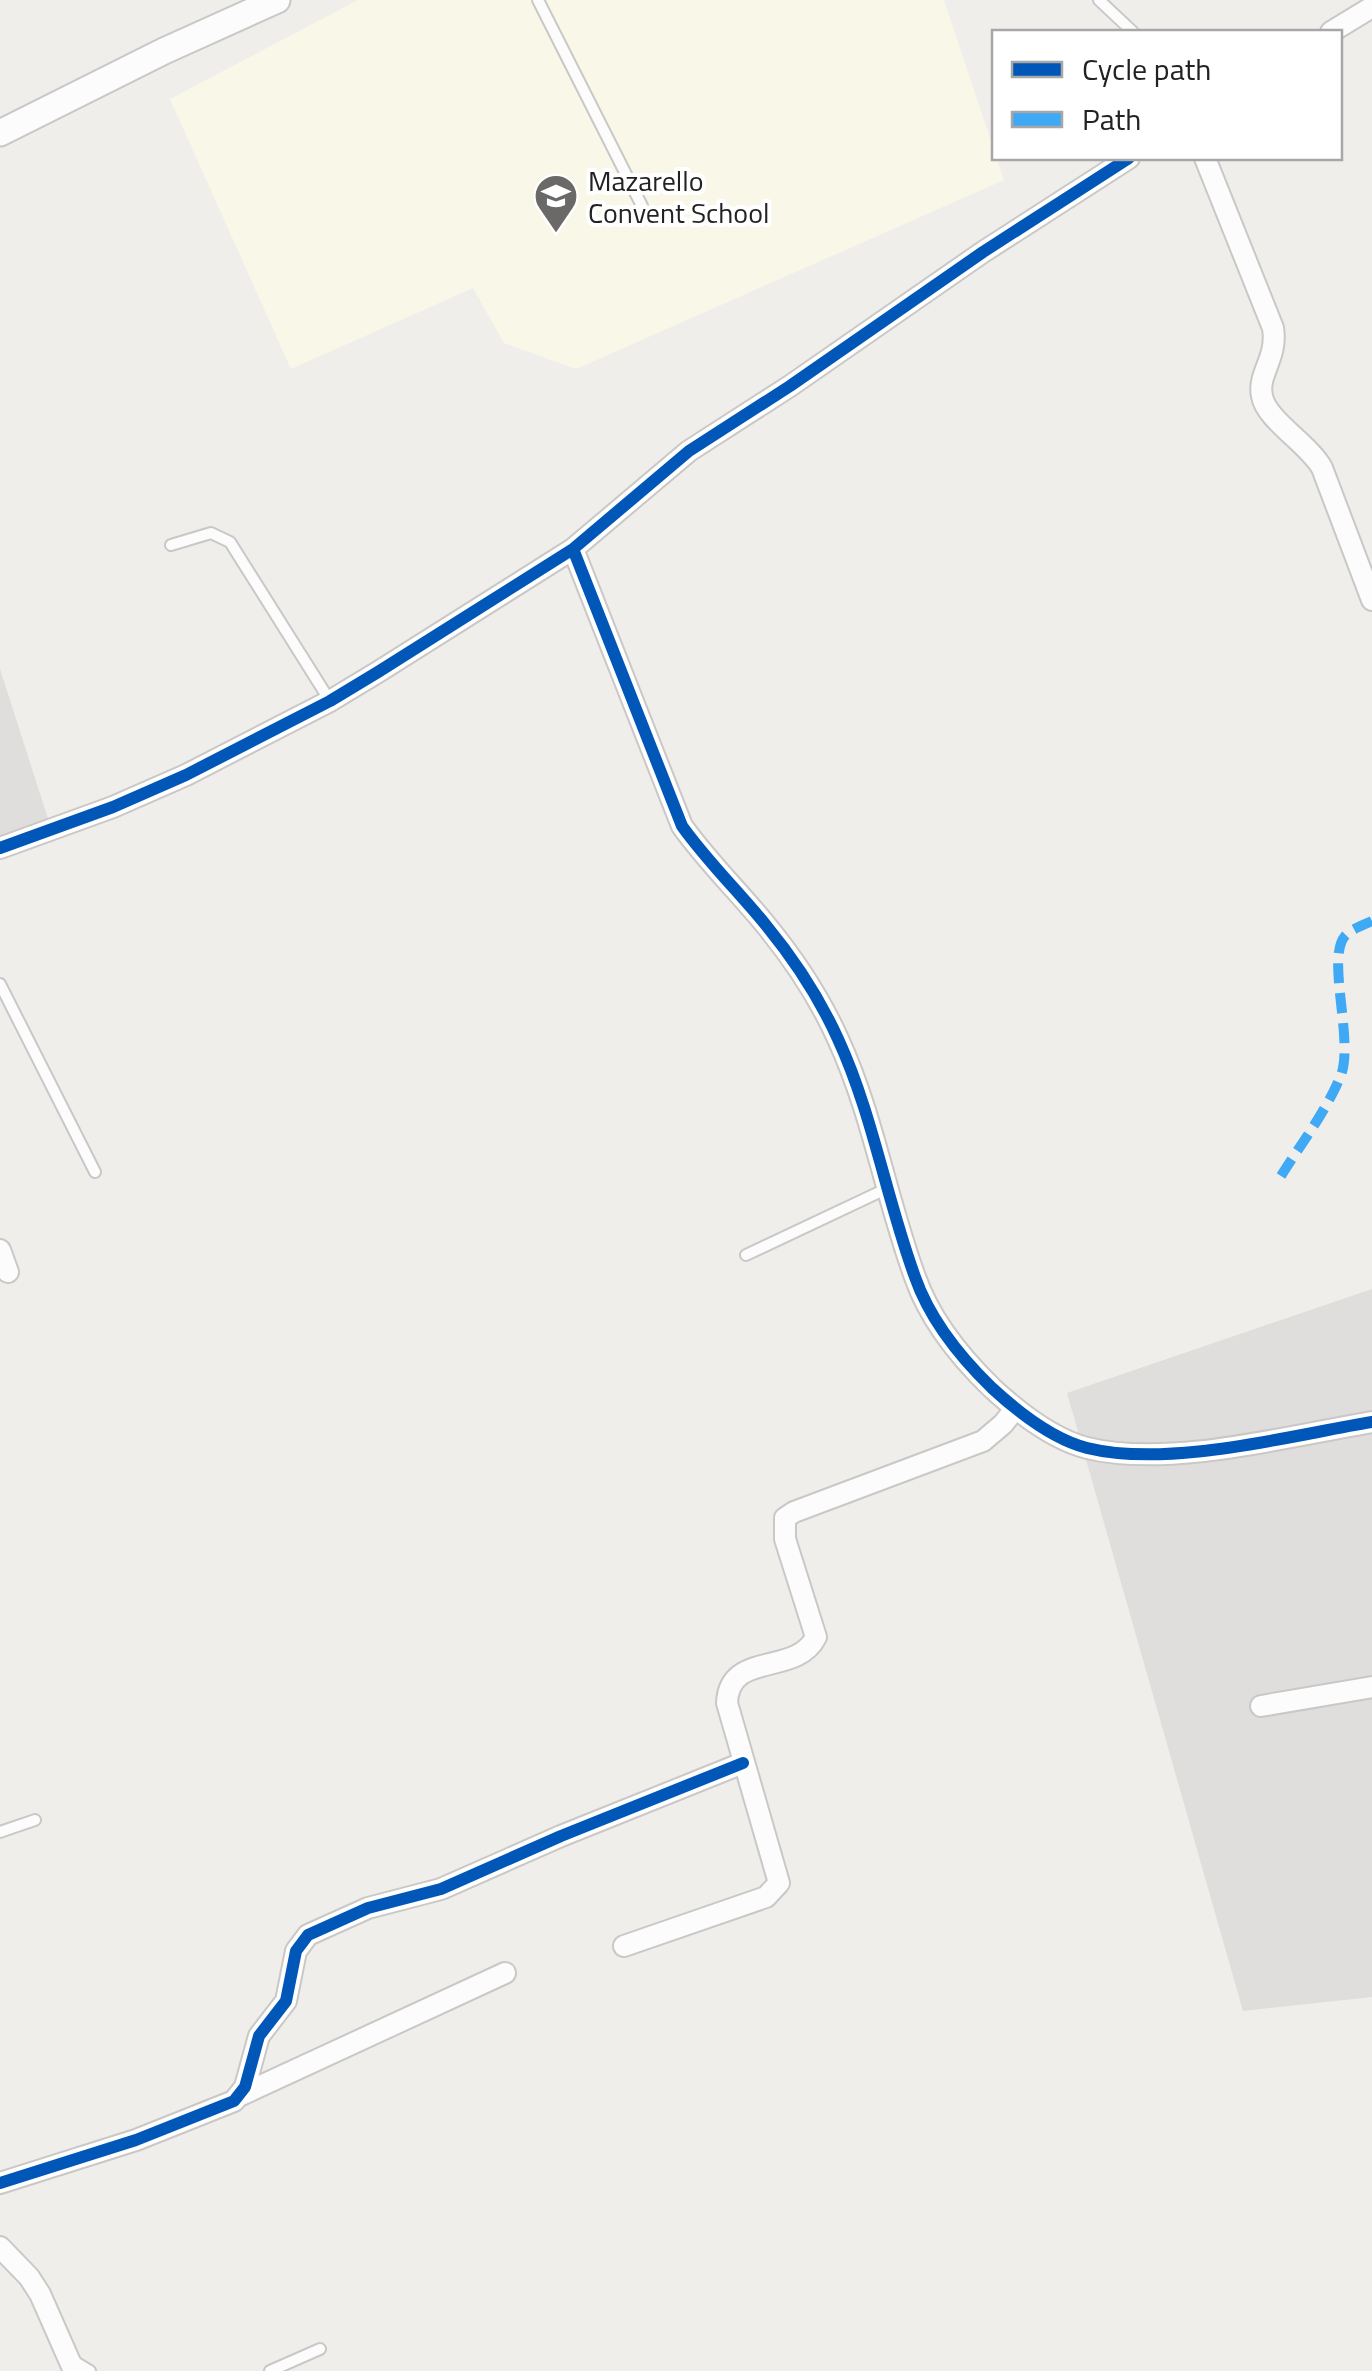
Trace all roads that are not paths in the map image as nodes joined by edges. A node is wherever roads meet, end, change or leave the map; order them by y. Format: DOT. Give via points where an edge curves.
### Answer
graph roads {
  1 [pos="277,0"];
  2 [pos="538,0"];
  3 [pos="1099,0"];
  4 [pos="1372,7"];
  5 [pos="1131,30"];
  6 [pos="1334,30"];
  7 [pos="0,133"];
  8 [pos="1126,160"];
  9 [pos="1206,160"];
  10 [pos="642,206"];
  11 [pos="171,545"];
  12 [pos="572,549"];
  13 [pos="1372,600"];
  14 [pos="330,701"];
  15 [pos="0,848"];
  16 [pos="0,984"];
  17 [pos="94,1172"];
  18 [pos="889,1187"];
  19 [pos="0,1250"];
  20 [pos="746,1255"];
  21 [pos="8,1272"];
  22 [pos="1014,1409"];
  23 [pos="1372,1422"];
  24 [pos="1372,1687"];
  25 [pos="1261,1706"];
  26 [pos="744,1763"];
  27 [pos="35,1820"];
  28 [pos="0,1832"];
  29 [pos="624,1946"];
  30 [pos="504,1973"];
  31 [pos="240,2096"];
  32 [pos="0,2184"];
  33 [pos="0,2247"];
  34 [pos="320,2349"];
  35 [pos="70,2364"];
  36 [pos="90,2371"];
  37 [pos="270,2371"];
  1 -- 7 [label="street"];
  2 -- 10 [label="lane"];
  3 -- 5 [label="lane"];
  4 -- 6 [label="street"];
  8 -- 12 [label="street" via="689,452"];
  9 -- 13 [label="street" via="1273,328 1274,356 1262,396 1314,453"];
  11 -- 14 [label="lane" via="211,533 230,542"];
  12 -- 14 [label="street"];
  12 -- 18 [label="street" via="682,826 765,924 822,1008 854,1075"];
  14 -- 15 [label="street" via="113,807"];
  16 -- 17 [label="lane"];
  18 -- 20 [label="lane"];
  18 -- 22 [label="street" via="915,1278 935,1320 967,1364"];
  19 -- 21 [label="street"];
  22 -- 23 [label="street" via="1084,1448 1170,1456"];
  22 -- 26 [label="street" via="983,1441 786,1518 785,1539 816,1637 797,1656 742,1674 728,1688"];
  24 -- 25 [label="street"];
  26 -- 29 [label="street" via="778,1874 775,1891"];
  26 -- 31 [label="street" via="441,1889 368,1908 308,1935 296,1951 286,2000 259,2036"];
  27 -- 28 [label="lane"];
  30 -- 31 [label="street"];
  31 -- 32 [label="street" via="136,2140"];
  33 -- 35 [label="street" via="29,2277"];
  34 -- 37 [label="lane"];
  35 -- 36 [label="lane"];
}
